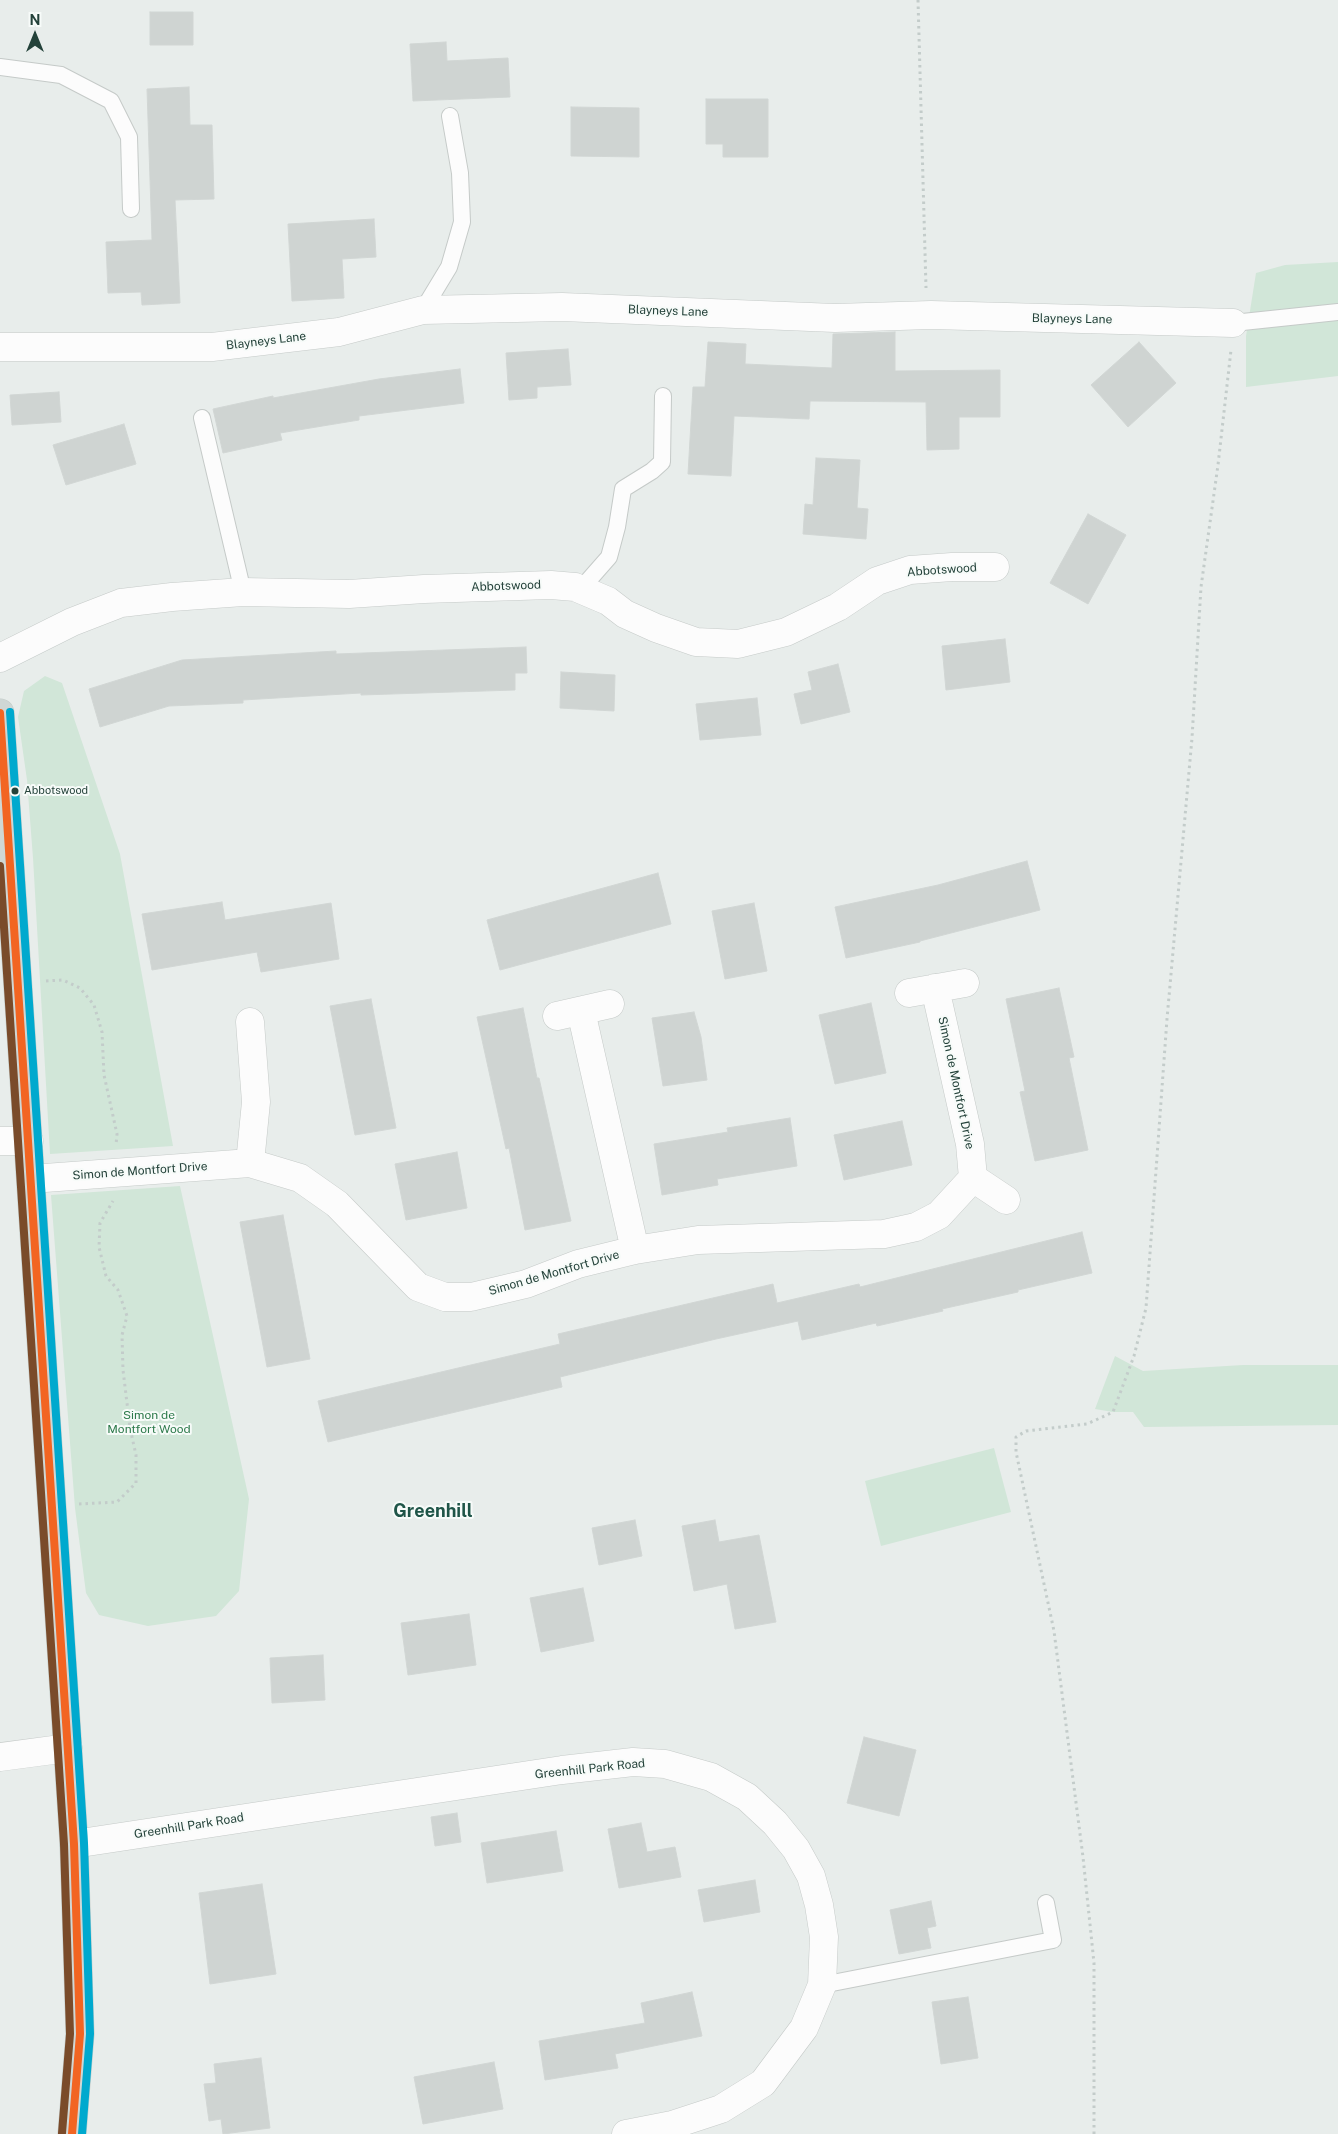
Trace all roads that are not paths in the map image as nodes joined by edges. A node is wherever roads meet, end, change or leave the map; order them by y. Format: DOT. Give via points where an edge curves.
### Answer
graph roads {
  1 [pos="0,67"];
  2 [pos="450,116"];
  3 [pos="131,209"];
  4 [pos="422,310"];
  5 [pos="1338,312"];
  6 [pos="1233,323"];
  7 [pos="0,347"];
  8 [pos="663,396"];
  9 [pos="202,418"];
  10 [pos="995,567"];
  11 [pos="580,590"];
  12 [pos="243,592"];
  13 [pos="0,658"];
  14 [pos="0,713"];
  15 [pos="5,863"];
  16 [pos="965,983"];
  17 [pos="935,988"];
  18 [pos="909,993"];
  19 [pos="610,1004"];
  20 [pos="250,1022"];
  21 [pos="0,1140"];
  22 [pos="29,1141"];
  23 [pos="250,1163"];
  24 [pos="973,1178"];
  25 [pos="31,1179"];
  26 [pos="1006,1200"];
  27 [pos="635,1250"];
  28 [pos="68,1748"];
  29 [pos="0,1757"];
  30 [pos="74,1844"];
  31 [pos="1046,1903"];
  32 [pos="822,1985"];
  33 [pos="673,2130"];
  34 [pos="72,2134"];
  35 [pos="626,2134"];
  1 -- 3 [label="lane" via="61,75 111,101 129,137"];
  2 -- 4 [label="lane" via="460,173 462,222 449,268"];
  4 -- 6 [label="street, Blayneys Lane" via="562,307 835,318 930,315"];
  4 -- 7 [label="street, Blayneys Lane" via="339,332 212,347"];
  5 -- 6 [label="lane, Blayneys Lane"];
  8 -- 11 [label="lane" via="662,462 623,489 609,557"];
  9 -- 12 [label="lane"];
  10 -- 11 [label="street, Abbotswood" via="910,570 877,581 838,607 786,632 738,644 696,642 656,628 625,614 608,601"];
  11 -- 12 [label="street, Abbotswood" via="551,585 350,594"];
  12 -- 13 [label="street, Abbotswood" via="121,604 72,622"];
  14 -- 15 [label="main road"];
  15 -- 22 [label="main road"];
  16 -- 17 [label="street"];
  17 -- 18 [label="street"];
  17 -- 24 [label="street, Simon de Montfort Drive" via="970,1144"];
  19 -- 27 [label="street, Simon de Montfort Drive" via="569,1013"];
  20 -- 23 [label="street" via="256,1102"];
  21 -- 22 [label="street"];
  22 -- 25 [label="main road"];
  23 -- 25 [label="street, Simon de Montfort Drive"];
  23 -- 27 [label="street, Simon de Montfort Drive" via="300,1178 337,1204 418,1286 444,1297 471,1297 526,1284 578,1264"];
  24 -- 26 [label="street"];
  24 -- 27 [label="street, Simon de Montfort Drive" via="939,1215 916,1227 884,1234 698,1240"];
  25 -- 28 [label="main road"];
  28 -- 29 [label="street"];
  28 -- 30 [label="main road"];
  30 -- 32 [label="street, Greenhill Park Road" via="562,1770 633,1762 665,1764 711,1778 747,1797 775,1823 796,1849 811,1876 819,1905 824,1937"];
  30 -- 34 [label="main road" via="80,2034"];
  31 -- 32 [label="lane" via="1053,1940"];
  32 -- 33 [label="street, Greenhill Park Road" via="804,2028 763,2084 721,2109"];
  33 -- 35 [label="street, Greenhill Park Road"];
}
